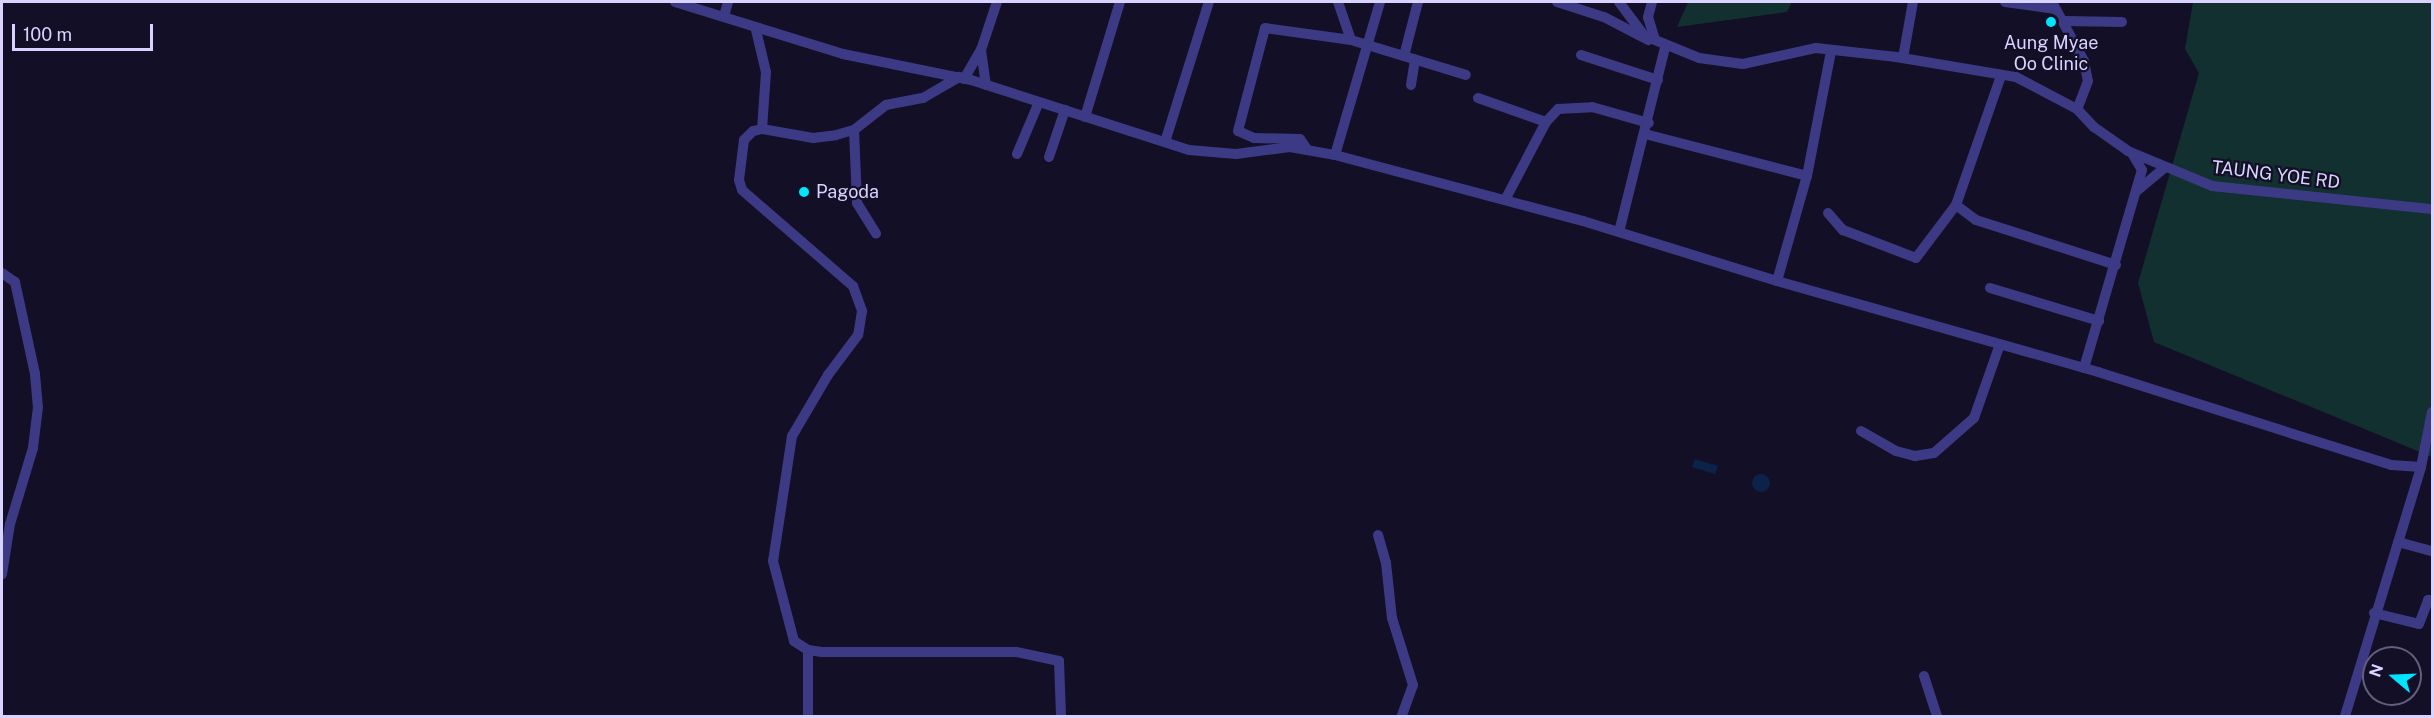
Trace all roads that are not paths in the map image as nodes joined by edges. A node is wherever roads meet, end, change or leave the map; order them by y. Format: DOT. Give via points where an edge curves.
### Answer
graph roads {
  1 [pos="675,2"];
  2 [pos="728,2"];
  3 [pos="997,2"];
  4 [pos="1120,2"];
  5 [pos="1209,2"];
  6 [pos="1338,2"];
  7 [pos="1380,2"];
  8 [pos="1418,2"];
  9 [pos="1557,2"];
  10 [pos="1619,2"];
  11 [pos="1652,2"];
  12 [pos="1912,2"];
  13 [pos="2005,2"];
  14 [pos="2054,5"];
  15 [pos="724,16"];
  16 [pos="2064,21"];
  17 [pos="2122,22"];
  18 [pos="756,30"];
  19 [pos="1351,40"];
  20 [pos="1651,40"];
  21 [pos="1368,45"];
  22 [pos="1665,47"];
  23 [pos="981,51"];
  24 [pos="1831,51"];
  25 [pos="1581,55"];
  26 [pos="1410,57"];
  27 [pos="1904,58"];
  28 [pos="1466,75"];
  29 [pos="2001,76"];
  30 [pos="962,78"];
  31 [pos="1658,80"];
  32 [pos="986,85"];
  33 [pos="1411,86"];
  34 [pos="1478,98"];
  35 [pos="1039,102"];
  36 [pos="2077,109"];
  37 [pos="1065,110"];
  38 [pos="1085,117"];
  39 [pos="1546,122"];
  40 [pos="1647,128"];
  41 [pos="762,129"];
  42 [pos="854,130"];
  43 [pos="1165,142"];
  44 [pos="1307,149"];
  45 [pos="2128,151"];
  46 [pos="1017,154"];
  47 [pos="1335,155"];
  48 [pos="1049,157"];
  49 [pos="2164,168"];
  50 [pos="1807,176"];
  51 [pos="2134,195"];
  52 [pos="1505,200"];
  53 [pos="1956,205"];
  54 [pos="2433,209"];
  55 [pos="1828,213"];
  56 [pos="876,232"];
  57 [pos="1619,232"];
  58 [pos="2116,265"];
  59 [pos="2,273"];
  60 [pos="1777,281"];
  61 [pos="1990,288"];
  62 [pos="2099,321"];
  63 [pos="2000,344"];
  64 [pos="2084,368"];
  65 [pos="2433,412"];
  66 [pos="1861,431"];
  67 [pos="2421,467"];
  68 [pos="1378,535"];
  69 [pos="2398,542"];
  70 [pos="2433,551"];
  71 [pos="2,574"];
  72 [pos="2433,602"];
  73 [pos="2374,613"];
  74 [pos="808,650"];
  75 [pos="1924,676"];
  76 [pos="808,717"];
  77 [pos="1061,717"];
  78 [pos="1402,717"];
  79 [pos="1937,717"];
  80 [pos="2345,717"];
  1 -- 15 [label="street"];
  2 -- 15 [label="street"];
  3 -- 23 [label="street"];
  4 -- 38 [label="street"];
  5 -- 43 [label="street"];
  6 -- 19 [label="street"];
  7 -- 21 [label="street"];
  8 -- 26 [label="street"];
  9 -- 20 [label="street, TAUNG YOE RD" via="1604,17"];
  10 -- 20 [label="street"];
  11 -- 20 [label="street" via="1648,17"];
  12 -- 27 [label="street"];
  13 -- 14 [label="street"];
  14 -- 16 [label="street"];
  15 -- 18 [label="street"];
  16 -- 17 [label="street"];
  16 -- 36 [label="street" via="2084,61 2088,81"];
  18 -- 30 [label="street" via="843,54"];
  18 -- 41 [label="street" via="766,72"];
  19 -- 21 [label="street"];
  19 -- 44 [label="street" via="1265,28 1238,131 1254,138 1300,139"];
  20 -- 22 [label="street, TAUNG YOE RD"];
  21 -- 26 [label="street"];
  21 -- 47 [label="street"];
  22 -- 24 [label="street, TAUNG YOE RD" via="1733,65 1816,48"];
  22 -- 31 [label="street"];
  23 -- 30 [label="street"];
  23 -- 32 [label="street"];
  24 -- 27 [label="street, TAUNG YOE RD"];
  24 -- 50 [label="street"];
  25 -- 31 [label="street"];
  26 -- 28 [label="street"];
  26 -- 33 [label="street"];
  27 -- 29 [label="street, TAUNG YOE RD"];
  29 -- 36 [label="street, TAUNG YOE RD" via="2020,78"];
  29 -- 53 [label="street"];
  30 -- 32 [label="street"];
  30 -- 42 [label="street" via="923,98 886,105"];
  31 -- 40 [label="street"];
  32 -- 35 [label="street"];
  34 -- 39 [label="street"];
  35 -- 37 [label="street"];
  35 -- 46 [label="street"];
  36 -- 45 [label="street, TAUNG YOE RD" via="2094,128"];
  37 -- 38 [label="street"];
  37 -- 48 [label="street"];
  38 -- 43 [label="street"];
  39 -- 40 [label="street" via="1558,109 1592,107"];
  39 -- 52 [label="street"];
  40 -- 50 [label="street"];
  40 -- 57 [label="street"];
  41 -- 42 [label="street" via="813,138"];
  41 -- 74 [label="street" via="744,140 739,180 742,190 853,286 862,310 858,335 828,375 792,436 773,561 794,640"];
  42 -- 56 [label="street" via="857,203"];
  43 -- 44 [label="street" via="1189,150 1236,154"];
  44 -- 47 [label="street"];
  45 -- 49 [label="street, TAUNG YOE RD"];
  45 -- 51 [label="street" via="2138,159 2142,170"];
  47 -- 52 [label="street"];
  49 -- 51 [label="street"];
  49 -- 54 [label="street, TAUNG YOE RD" via="2217,187"];
  50 -- 60 [label="street"];
  51 -- 58 [label="street"];
  52 -- 57 [label="street"];
  53 -- 55 [label="street" via="1916,258 1843,230"];
  53 -- 58 [label="street" via="1976,219"];
  57 -- 60 [label="street"];
  58 -- 62 [label="street"];
  59 -- 71 [label="street" via="15,282 35,374 38,407 33,448 10,524"];
  60 -- 63 [label="street"];
  61 -- 62 [label="street"];
  62 -- 64 [label="street"];
  63 -- 64 [label="street"];
  63 -- 66 [label="street" via="1974,418 1934,453 1915,456 1896,451"];
  64 -- 67 [label="street" via="2391,465"];
  65 -- 67 [label="street"];
  67 -- 69 [label="street"];
  68 -- 78 [label="street" via="1386,563 1392,618 1413,686"];
  69 -- 70 [label="street"];
  69 -- 73 [label="street"];
  72 -- 73 [label="street" via="2427,600 2419,624"];
  73 -- 80 [label="street"];
  74 -- 76 [label="street"];
  74 -- 77 [label="street" via="1016,652 1059,661"];
  75 -- 79 [label="street"];
}
